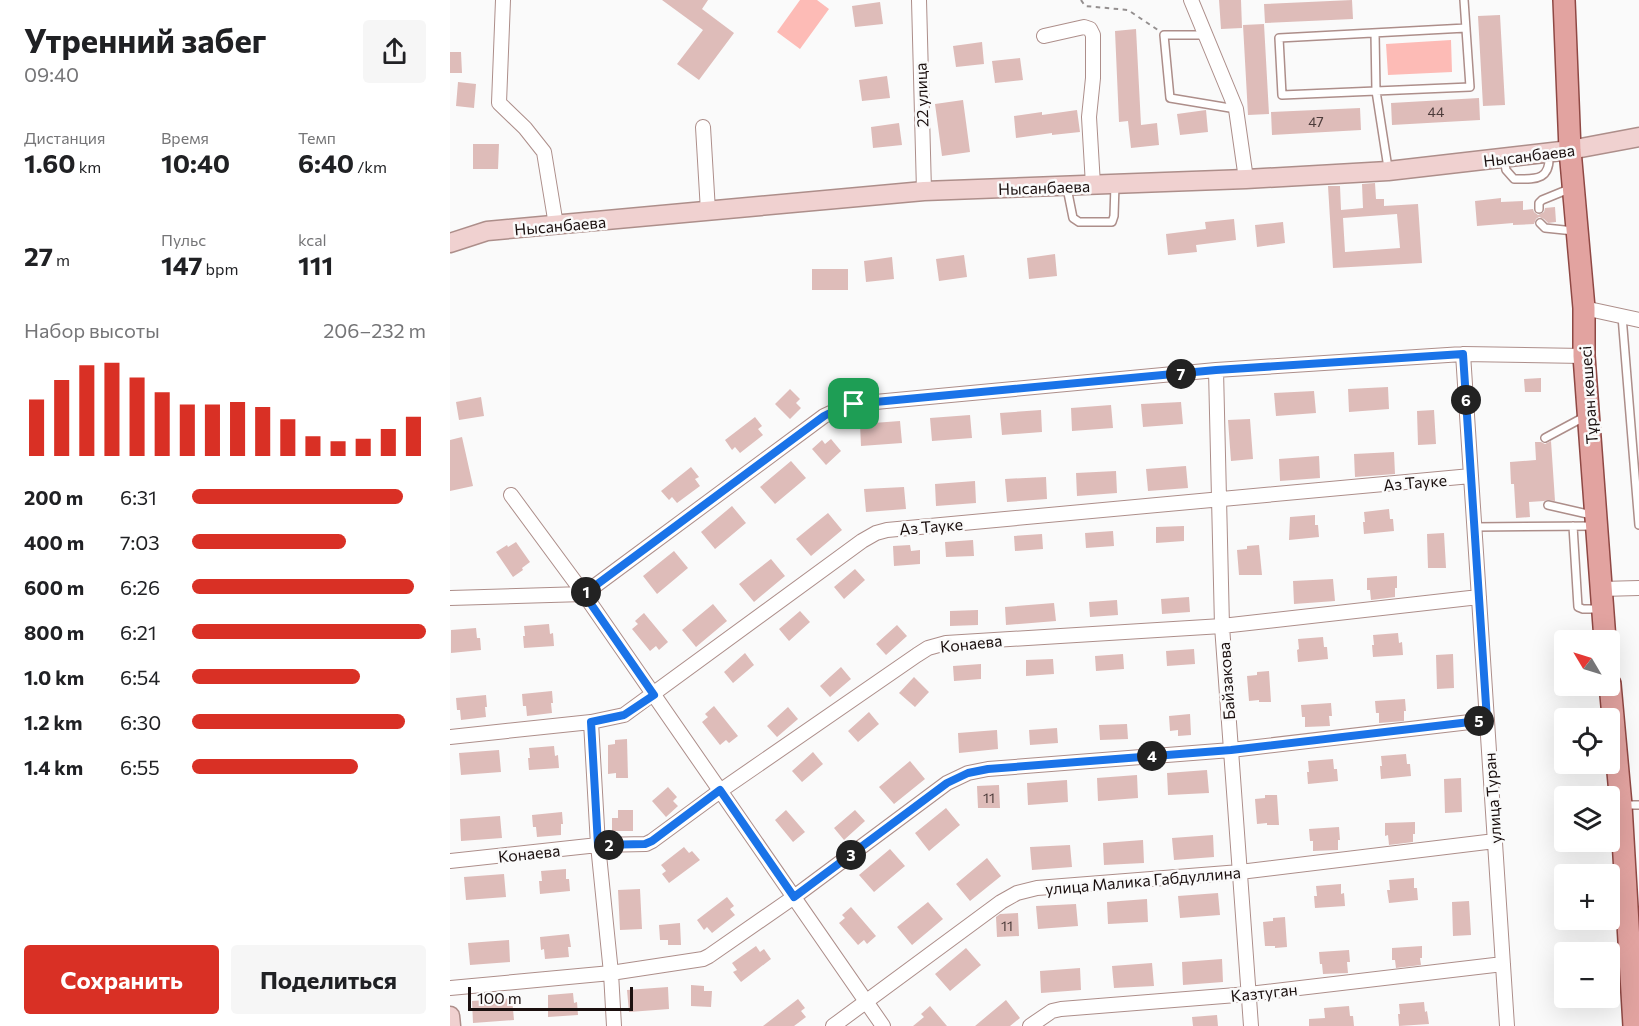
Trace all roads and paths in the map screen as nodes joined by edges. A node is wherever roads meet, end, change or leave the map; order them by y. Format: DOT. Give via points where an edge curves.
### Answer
graph roads {
  1 [pos="502,0"];
  2 [pos="919,0"];
  3 [pos="1081,0"];
  4 [pos="1191,0"];
  5 [pos="1464,0"];
  6 [pos="1564,0"];
  7 [pos="1466,28"];
  8 [pos="1375,33"];
  9 [pos="1164,34"];
  10 [pos="1204,35"];
  11 [pos="1044,36"];
  12 [pos="1377,91"];
  13 [pos="1236,109"];
  14 [pos="703,126"];
  15 [pos="1639,137"];
  16 [pos="1559,152"];
  17 [pos="1504,158"];
  18 [pos="1388,171"];
  19 [pos="1246,179"];
  20 [pos="1115,184"];
  21 [pos="1093,185"];
  22 [pos="1066,186"];
  23 [pos="1573,187"];
  24 [pos="924,191"];
  25 [pos="1539,209"];
  26 [pos="708,211"];
  27 [pos="1540,223"];
  28 [pos="556,225"];
  29 [pos="1576,231"];
  30 [pos="450,243"];
  31 [pos="1584,308"];
  32 [pos="1622,316"];
  33 [pos="1639,320"];
  34 [pos="1463,354"];
  35 [pos="1584,356"];
  36 [pos="1216,370"];
  37 [pos="1588,414"];
  38 [pos="1545,438"];
  39 [pos="1471,476"];
  40 [pos="511,495"];
  41 [pos="1220,500"];
  42 [pos="1548,505"];
  43 [pos="1596,521"];
  44 [pos="1639,525"];
  45 [pos="1573,526"];
  46 [pos="1475,527"];
  47 [pos="1639,588"];
  48 [pos="584,594"];
  49 [pos="1479,597"];
  50 [pos="450,598"];
  51 [pos="1601,599"];
  52 [pos="1222,626"];
  53 [pos="1604,630"];
  54 [pos="654,695"];
  55 [pos="1612,696"];
  56 [pos="1487,720"];
  57 [pos="591,722"];
  58 [pos="450,737"];
  59 [pos="1231,750"];
  60 [pos="720,790"];
  61 [pos="1630,805"];
  62 [pos="1495,842"];
  63 [pos="598,845"];
  64 [pos="450,861"];
  65 [pos="1240,872"];
  66 [pos="794,897"];
  67 [pos="1503,964"];
  68 [pos="611,973"];
  69 [pos="450,988"];
  70 [pos="1249,994"];
  71 [pos="867,1002"];
  72 [pos="450,1016"];
  73 [pos="451,1026"];
  74 [pos="614,1026"];
  75 [pos="833,1026"];
  76 [pos="884,1026"];
  77 [pos="1030,1026"];
  78 [pos="1251,1026"];
  79 [pos="1507,1026"];
  80 [pos="1634,1026"];
  1 -- 28 [label="street" via="499,104 544,152"];
  2 -- 24 [label="street, 22 улица"];
  3 -- 9 [label="path" via="1084,6 1128,10"];
  4 -- 10 [label="street"];
  5 -- 7 [label="lane"];
  6 -- 16 [label="main road, Тұран көшесі"];
  7 -- 8 [label="lane"];
  7 -- 12 [label="lane" via="1470,87"];
  8 -- 12 [label="lane"];
  8 -- 12 [label="lane" via="1279,38 1282,95"];
  9 -- 10 [label="lane"];
  9 -- 13 [label="lane" via="1170,98"];
  10 -- 13 [label="street"];
  11 -- 21 [label="street" via="1084,27 1094,34 1089,117"];
  12 -- 18 [label="lane"];
  13 -- 19 [label="street"];
  14 -- 26 [label="street"];
  15 -- 16 [label="street, Нысанбаева"];
  16 -- 17 [label="street, Нысанбаева"];
  16 -- 17 [label="lane" via="1545,174 1536,179 1514,179 1506,170"];
  16 -- 23 [label="main road, Тұран көшесі"];
  17 -- 18 [label="street, Нысанбаева"];
  18 -- 19 [label="street, Нысанбаева"];
  19 -- 20 [label="street, Нысанбаева"];
  20 -- 21 [label="street, Нысанбаева"];
  20 -- 22 [label="lane" via="1112,222 1079,222 1073,218"];
  21 -- 22 [label="street, Нысанбаева"];
  22 -- 24 [label="street, Нысанбаева"];
  23 -- 25 [label="lane" via="1542,200"];
  23 -- 29 [label="main road, Тұран көшесі"];
  24 -- 26 [label="street, Нысанбаева"];
  26 -- 28 [label="street, Нысанбаева"];
  27 -- 29 [label="lane" via="1545,228"];
  28 -- 30 [label="street, Нысанбаева" via="487,231"];
  29 -- 31 [label="main road, Тұран көшесі"];
  31 -- 32 [label="street"];
  31 -- 35 [label="main road, Тұран көшесі"];
  32 -- 33 [label="street"];
  32 -- 44 [label="lane"];
  34 -- 35 [label="street"];
  34 -- 36 [label="street"];
  34 -- 39 [label="street, улица Туран"];
  35 -- 37 [label="main road, Тұран көшесі"];
  36 -- 41 [label="street, Байзакова"];
  36 -- 48 [label="street" via="854,404 838,409"];
  37 -- 38 [label="lane"];
  37 -- 43 [label="main road, Тұран көшесі"];
  39 -- 41 [label="street, Аз Тауке"];
  39 -- 46 [label="street, улица Туран"];
  40 -- 48 [label="street"];
  41 -- 52 [label="street, Байзакова"];
  41 -- 54 [label="street, Аз Тауке" via="876,532"];
  42 -- 43 [label="lane"];
  43 -- 45 [label="lane"];
  43 -- 51 [label="main road, Тұран көшесі"];
  45 -- 46 [label="lane"];
  45 -- 51 [label="lane" via="1578,607 1583,609"];
  46 -- 49 [label="street, улица Туран"];
  47 -- 51 [label="street"];
  48 -- 50 [label="street"];
  48 -- 54 [label="street"];
  49 -- 52 [label="street, Конаева"];
  49 -- 56 [label="street, улица Туран"];
  51 -- 53 [label="main road, Тұран көшесі"];
  52 -- 59 [label="street, Байзакова"];
  52 -- 60 [label="street, Конаева" via="928,648"];
  54 -- 57 [label="street, Аз Тауке" via="624,715"];
  54 -- 60 [label="street"];
  55 -- 61 [label="main road"];
  56 -- 59 [label="street"];
  56 -- 62 [label="street, улица Туран"];
  57 -- 58 [label="street, Аз Тауке"];
  57 -- 63 [label="street"];
  59 -- 65 [label="street, Байзакова"];
  59 -- 66 [label="street" via="968,773 947,783"];
  60 -- 63 [label="street, Конаева" via="652,841"];
  60 -- 66 [label="street"];
  61 -- 80 [label="main road"];
  62 -- 65 [label="street, улица Малика Габдуллина"];
  62 -- 67 [label="street, улица Туран"];
  63 -- 64 [label="street, Конаева"];
  63 -- 68 [label="street"];
  65 -- 70 [label="street, Байзакова"];
  65 -- 71 [label="street, улица Малика Габдуллина" via="1037,888 1017,893"];
  66 -- 68 [label="street" via="709,956"];
  66 -- 71 [label="street"];
  67 -- 70 [label="street, Казтуган"];
  67 -- 79 [label="street, улица Туран"];
  68 -- 69 [label="street"];
  68 -- 74 [label="street"];
  70 -- 77 [label="street, Казтуган" via="1061,1009"];
  70 -- 78 [label="street, Байзакова"];
  71 -- 75 [label="street, улица Малика Габдуллина"];
  71 -- 76 [label="street"];
  72 -- 73 [label="street"];
}
